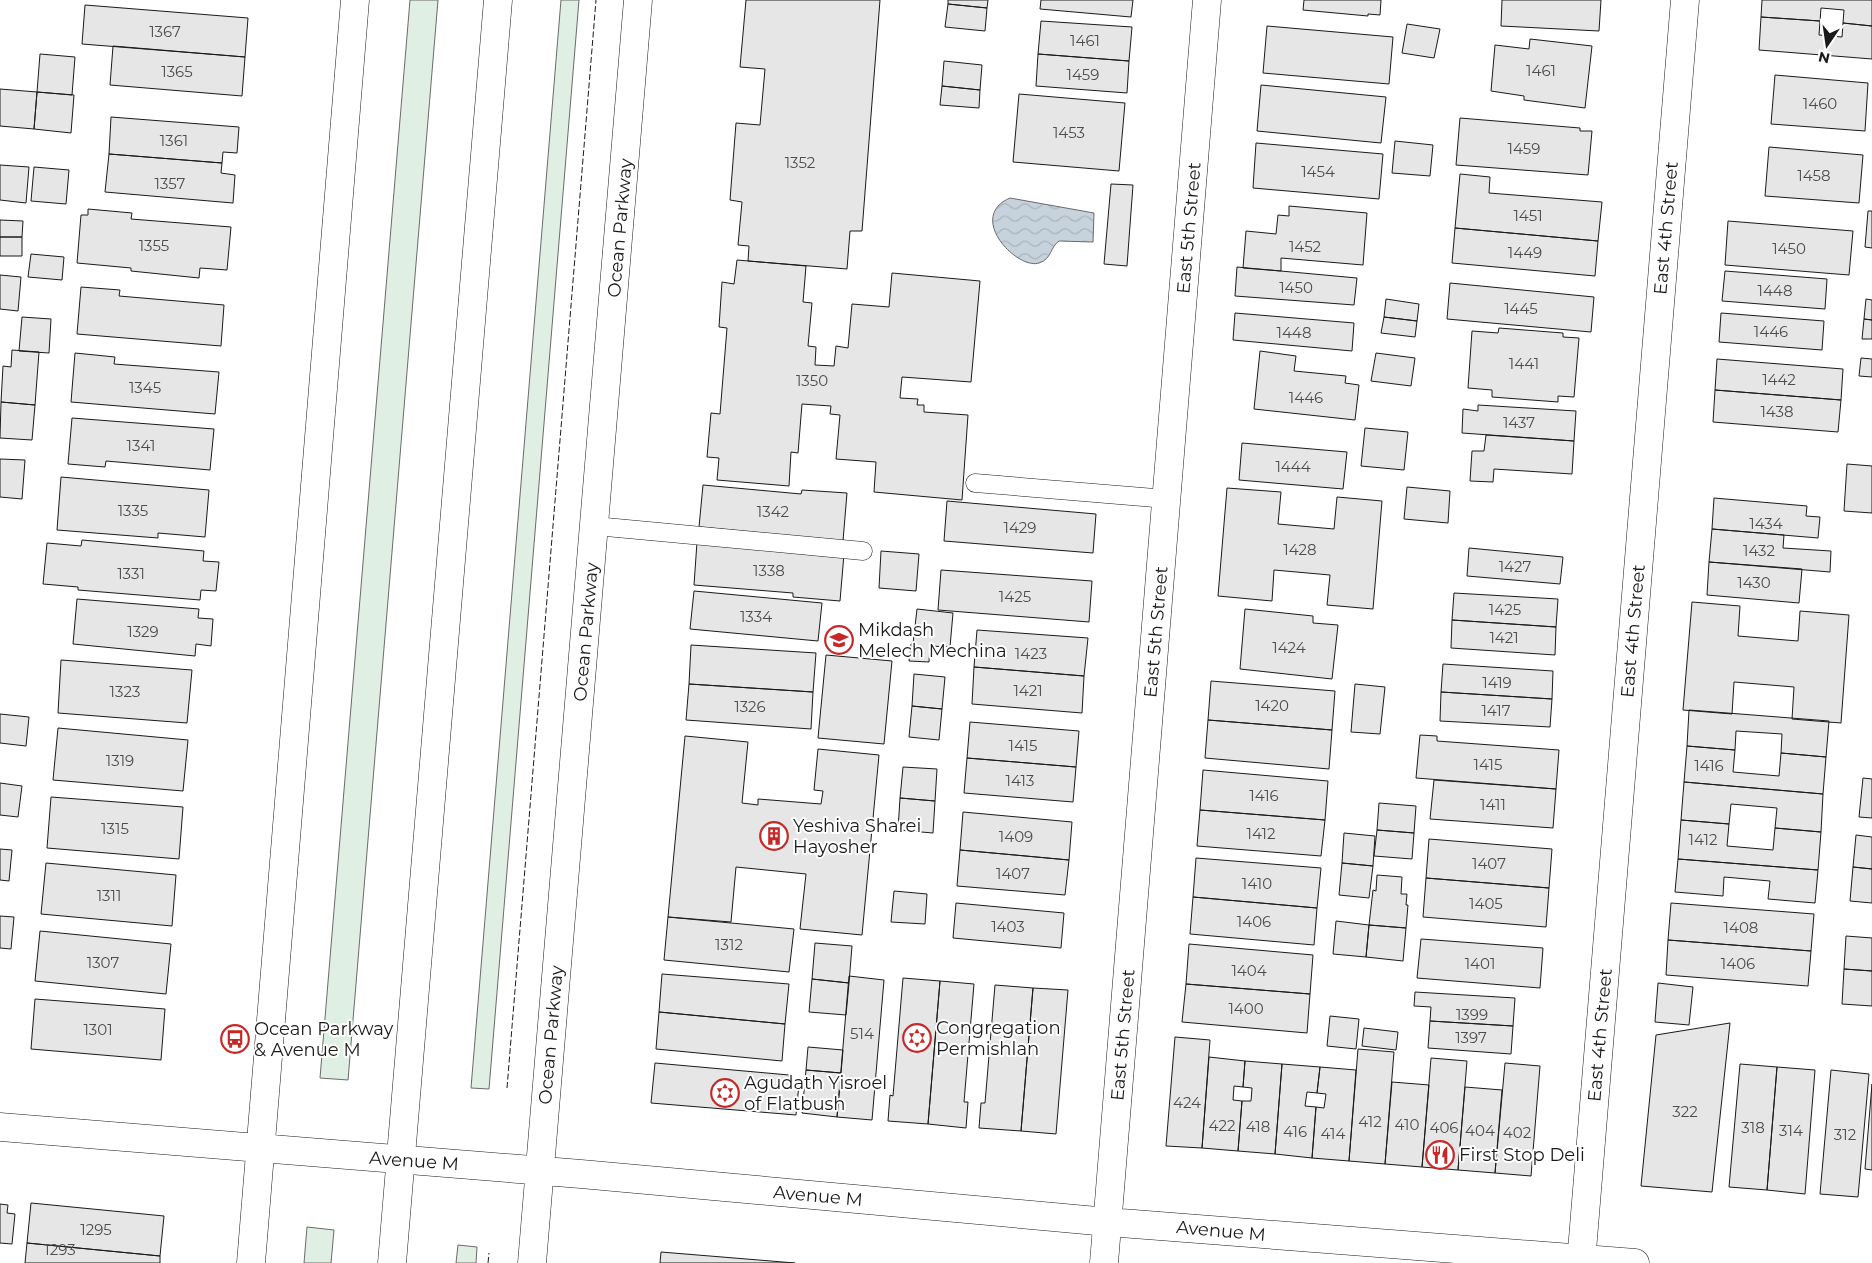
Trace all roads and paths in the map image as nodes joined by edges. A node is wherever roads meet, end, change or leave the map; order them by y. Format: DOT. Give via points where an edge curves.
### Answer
graph roads {
  1 [pos="355,0"];
  2 [pos="498,0"];
  3 [pos="638,0"];
  4 [pos="1207,0"];
  5 [pos="1685,0"];
  6 [pos="975,483"];
  7 [pos="1167,499"];
  8 [pos="595,526"];
  9 [pos="863,551"];
  10 [pos="0,1127"];
  11 [pos="260,1149"];
  12 [pos="401,1160"];
  13 [pos="540,1171"];
  14 [pos="1108,1222"];
  15 [pos="1581,1261"];
  16 [pos="250,1263"];
  17 [pos="392,1263"];
  18 [pos="532,1263"];
  19 [pos="1104,1263"];
  20 [pos="1636,1263"];
  1 -- 11 [label="street"];
  2 -- 12 [label="street"];
  3 -- 8 [label="street, Ocean Parkway"];
  4 -- 7 [label="street, East 5th Street"];
  5 -- 15 [label="street, East 4th Street"];
  6 -- 7 [label="lane"];
  7 -- 14 [label="street, East 5th Street"];
  8 -- 9 [label="lane"];
  8 -- 13 [label="street, Ocean Parkway"];
  10 -- 11 [label="street, Avenue M"];
  11 -- 12 [label="street, Avenue M"];
  11 -- 16 [label="street"];
  12 -- 13 [label="street, Avenue M"];
  12 -- 17 [label="street"];
  13 -- 14 [label="street, Avenue M"];
  13 -- 18 [label="street, Ocean Parkway"];
  14 -- 15 [label="street, Avenue M"];
  14 -- 19 [label="street, East 5th Street"];
  15 -- 20 [label="street, Avenue M"];
}
